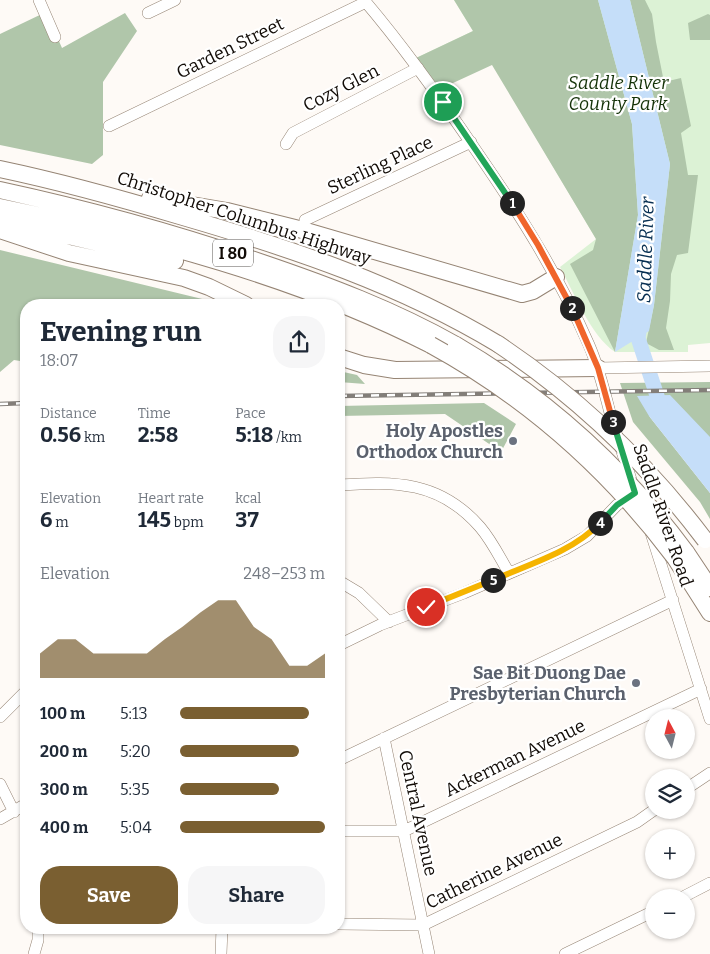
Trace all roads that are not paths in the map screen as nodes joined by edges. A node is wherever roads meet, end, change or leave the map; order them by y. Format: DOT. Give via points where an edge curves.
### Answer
graph roads {
  1 [pos="39,0"];
  2 [pos="176,0"];
  3 [pos="365,1"];
  4 [pos="148,13"];
  5 [pos="55,37"];
  6 [pos="418,68"];
  7 [pos="109,126"];
  8 [pos="471,142"];
  9 [pos="286,144"];
  10 [pos="0,169"];
  11 [pos="67,185"];
  12 [pos="0,190"];
  13 [pos="0,207"];
  14 [pos="0,220"];
  15 [pos="305,220"];
  16 [pos="0,230"];
  17 [pos="556,277"];
  18 [pos="318,295"];
  19 [pos="234,299"];
  20 [pos="328,299"];
  21 [pos="345,306"];
  22 [pos="345,359"];
  23 [pos="710,366"];
  24 [pos="598,368"];
  25 [pos="345,485"];
  26 [pos="635,493"];
  27 [pos="708,544"];
  28 [pos="680,555"];
  29 [pos="509,573"];
  30 [pos="345,585"];
  31 [pos="710,588"];
  32 [pos="673,600"];
  33 [pos="710,613"];
  34 [pos="389,622"];
  35 [pos="345,643"];
  36 [pos="701,689"];
  37 [pos="20,698"];
  38 [pos="0,717"];
  39 [pos="710,719"];
  40 [pos="384,738"];
  41 [pos="345,757"];
  42 [pos="710,773"];
  43 [pos="695,783"];
  44 [pos="0,784"];
  45 [pos="20,808"];
  46 [pos="14,812"];
  47 [pos="645,816"];
  48 [pos="0,819"];
  49 [pos="345,831"];
  50 [pos="404,831"];
  51 [pos="710,883"];
  52 [pos="695,891"];
  53 [pos="645,915"];
  54 [pos="345,924"];
  55 [pos="423,925"];
  56 [pos="38,934"];
  57 [pos="222,934"];
  58 [pos="36,954"];
  59 [pos="221,954"];
  60 [pos="429,954"];
  61 [pos="565,954"];
  1 -- 5 [label="street"];
  2 -- 4 [label="street"];
  3 -- 6 [label="street, Saddle River Road"];
  3 -- 7 [label="street, Garden Street"];
  6 -- 8 [label="street, Saddle River Road"];
  6 -- 9 [label="street, Cozy Glen" via="293,133"];
  8 -- 15 [label="street, Sterling Place"];
  8 -- 17 [label="street, Saddle River Road" via="517,210"];
  10 -- 11 [label="highway, Christopher Columbus Highway / I 80"];
  11 -- 17 [label="highway" via="227,210 522,294"];
  11 -- 27 [label="highway, Christopher Columbus Highway / I 80, bridge" via="226,229 332,264 426,304 498,344 561,389 606,428 662,486"];
  12 -- 28 [label="highway, Christopher Columbus Highway / I 80, bridge" via="133,223 254,260 356,296 456,345 503,374 574,428 637,491"];
  13 -- 18 [label="highway, Christopher Columbus Highway / I 80" via="158,245"];
  14 -- 18 [label="highway"];
  16 -- 19 [label="highway" via="69,253 184,278"];
  17 -- 24 [label="street, Saddle River Road"];
  18 -- 20 [label="highway, Christopher Columbus Highway / I 80, bridge"];
  21 -- 28 [label="highway, Christopher Columbus Highway / I 80, bridge" via="431,345 495,384 543,419 586,456"];
  22 -- 24 [label="highway" via="395,370"];
  23 -- 24 [label="street"];
  24 -- 26 [label="street, Saddle River Road"];
  25 -- 29 [label="street" via="400,483 442,496 481,528"];
  26 -- 29 [label="street" via="617,505 587,536 566,549"];
  26 -- 32 [label="street, Saddle River Road"];
  28 -- 31 [label="highway, Christopher Columbus Highway / I 80"];
  28 -- 33 [label="highway, Christopher Columbus Highway / I 80"];
  29 -- 34 [label="street"];
  30 -- 34 [label="street" via="359,593"];
  32 -- 36 [label="street, Saddle River Road"];
  32 -- 40 [label="street"];
  34 -- 35 [label="street"];
  36 -- 39 [label="street, Saddle River Road"];
  36 -- 50 [label="street, Ackerman Avenue"];
  37 -- 38 [label="street"];
  40 -- 41 [label="street"];
  40 -- 50 [label="street, Central Avenue"];
  42 -- 43 [label="street"];
  44 -- 46 [label="street"];
  45 -- 46 [label="street"];
  46 -- 48 [label="street"];
  47 -- 55 [label="street, Catherine Avenue"];
  49 -- 50 [label="street, Ackerman Avenue"];
  50 -- 55 [label="street, Central Avenue"];
  51 -- 52 [label="street"];
  53 -- 61 [label="street"];
  54 -- 55 [label="street, Catherine Avenue"];
  55 -- 60 [label="street, Central Avenue"];
  56 -- 58 [label="street"];
  57 -- 59 [label="street"];
}
